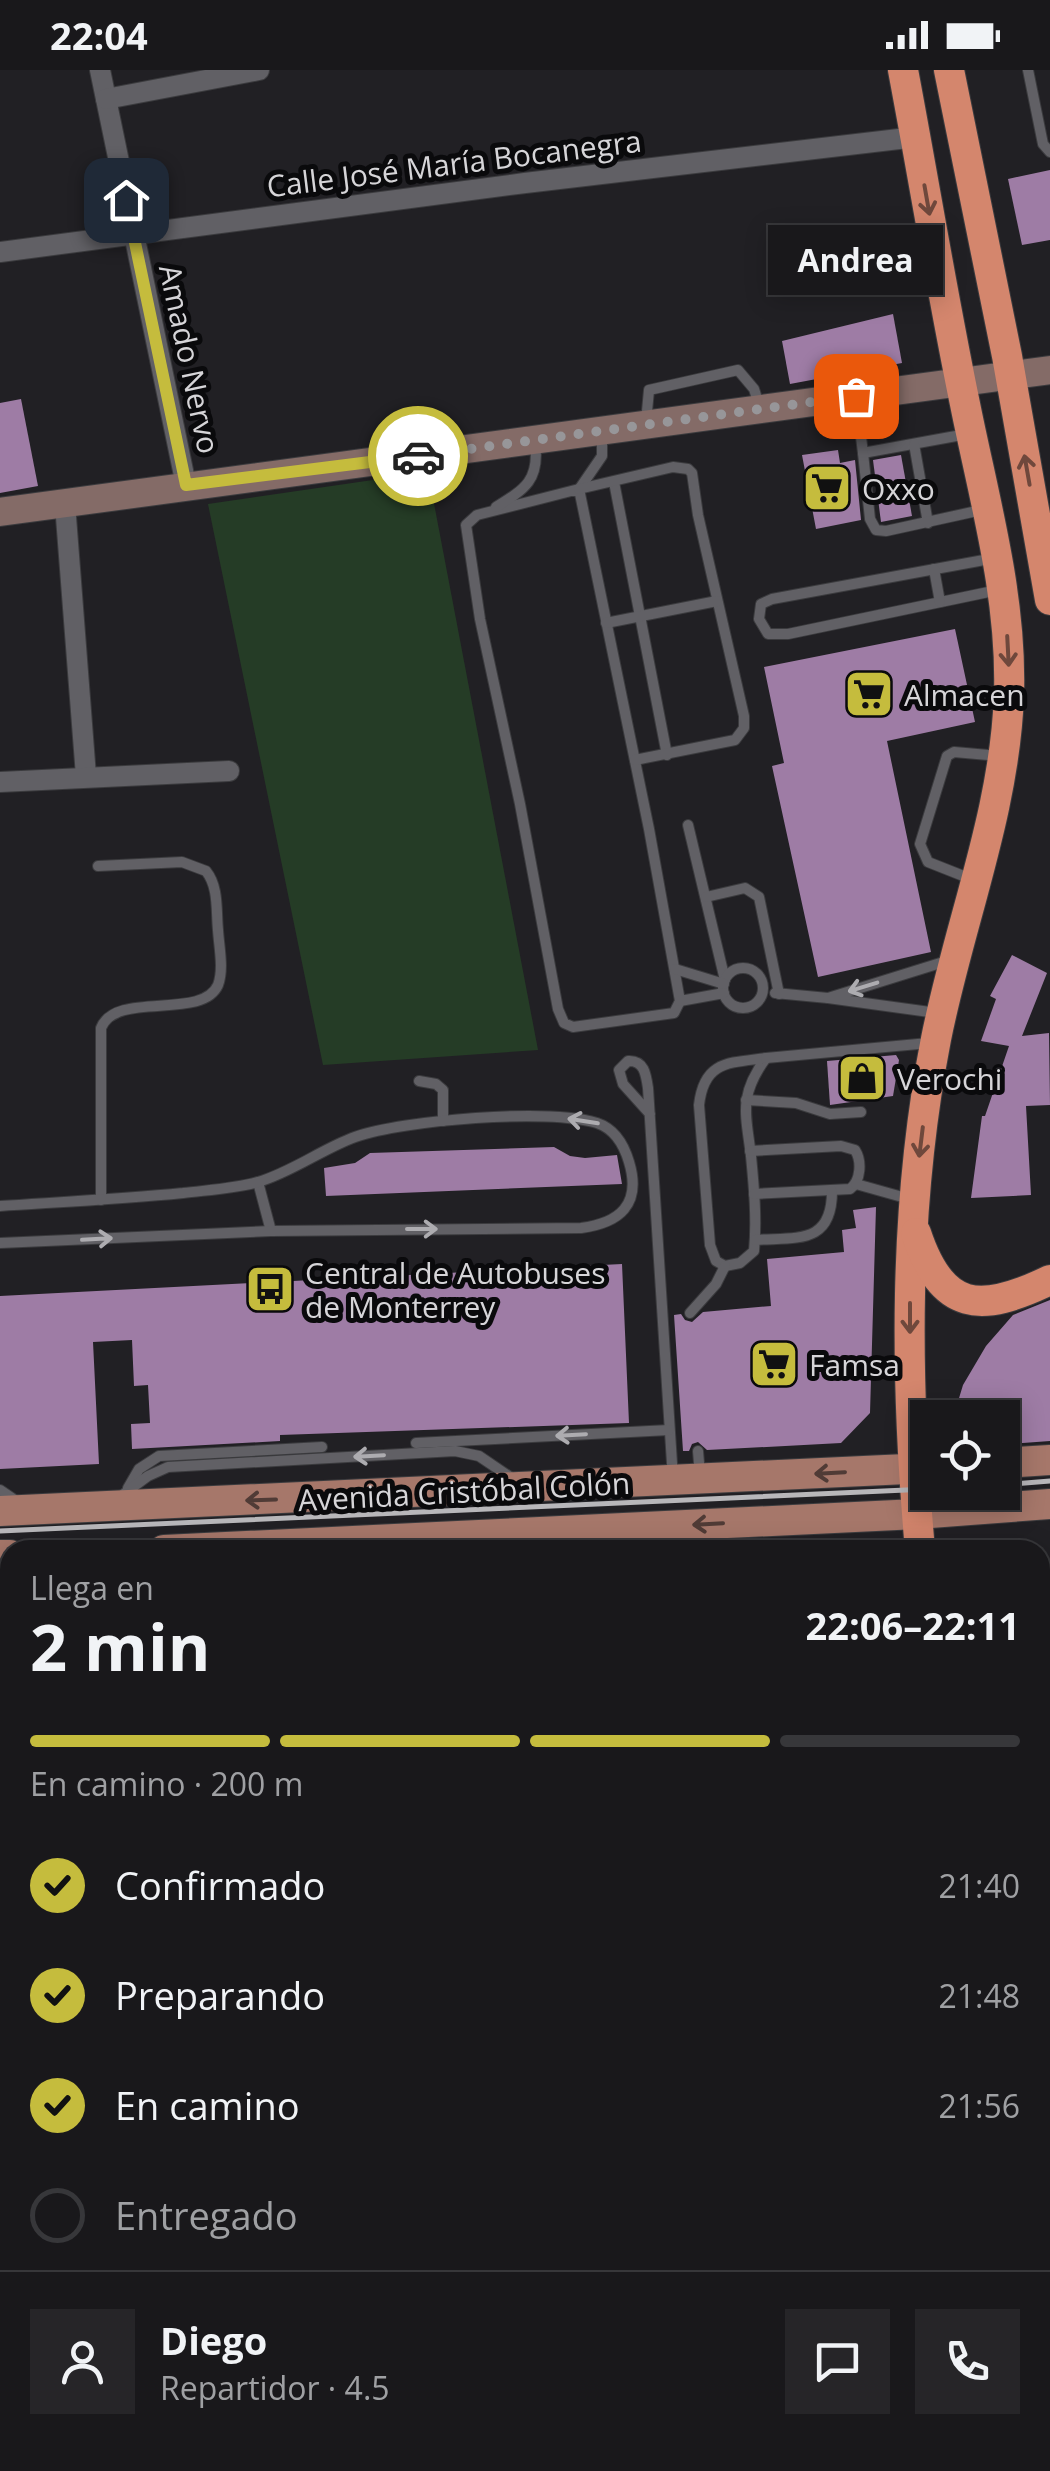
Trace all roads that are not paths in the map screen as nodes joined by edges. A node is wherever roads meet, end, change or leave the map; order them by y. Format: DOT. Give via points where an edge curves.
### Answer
graph roads {
  1 [pos="100,70"];
  2 [pos="259,70"];
  3 [pos="903,70"];
  4 [pos="950,70"];
  5 [pos="1028,70"];
  6 [pos="106,99"];
  7 [pos="916,138"];
  8 [pos="1050,152"];
  9 [pos="979,218"];
  10 [pos="132,233"];
  11 [pos="0,252"];
  12 [pos="1050,370"];
  13 [pos="1010,376"];
  14 [pos="961,384"];
  15 [pos="856,396"];
  16 [pos="760,410"];
  17 [pos="646,426"];
  18 [pos="602,432"];
  19 [pos="971,433"];
  20 [pos="534,442"];
  21 [pos="914,444"];
  22 [pos="863,453"];
  23 [pos="918,468"];
  24 [pos="904,471"];
  25 [pos="614,482"];
  26 [pos="186,485"];
  27 [pos="580,489"];
  28 [pos="922,492"];
  29 [pos="908,496"];
  30 [pos="66,504"];
  31 [pos="986,508"];
  32 [pos="0,512"];
  33 [pos="488,512"];
  34 [pos="928,523"];
  35 [pos="996,558"];
  36 [pos="934,569"];
  37 [pos="1003,589"];
  38 [pos="1050,600"];
  39 [pos="717,601"];
  40 [pos="940,602"];
  41 [pos="640,616"];
  42 [pos="606,622"];
  43 [pos="666,755"];
  44 [pos="1004,757"];
  45 [pos="635,760"];
  46 [pos="228,771"];
  47 [pos="86,776"];
  48 [pos="0,782"];
  49 [pos="688,825"];
  50 [pos="98,866"];
  51 [pos="977,881"];
  52 [pos="706,897"];
  53 [pos="956,958"];
  54 [pos="675,968"];
  55 [pos="724,986"];
  56 [pos="763,990"];
  57 [pos="779,994"];
  58 [pos="828,998"];
  59 [pos="680,1001"];
  60 [pos="938,1028"];
  61 [pos="766,1058"];
  62 [pos="419,1082"];
  63 [pos="746,1100"];
  64 [pos="860,1112"];
  65 [pos="650,1114"];
  66 [pos="443,1121"];
  67 [pos="750,1151"];
  68 [pos="258,1182"];
  69 [pos="856,1184"];
  70 [pos="832,1191"];
  71 [pos="754,1194"];
  72 [pos="101,1200"];
  73 [pos="0,1206"];
  74 [pos="913,1210"];
  75 [pos="271,1231"];
  76 [pos="755,1240"];
  77 [pos="0,1243"];
  78 [pos="725,1266"];
  79 [pos="1050,1280"];
  80 [pos="690,1313"];
  81 [pos="914,1400"];
  82 [pos="669,1430"];
  83 [pos="416,1443"];
  84 [pos="322,1447"];
  85 [pos="1050,1460"];
  86 [pos="1020,1462"];
  87 [pos="910,1469"];
  88 [pos="690,1471"];
  89 [pos="0,1490"];
  90 [pos="119,1499"];
  91 [pos="1050,1504"];
  92 [pos="14,1510"];
  93 [pos="917,1510"];
  94 [pos="917,1514"];
  95 [pos="653,1538"];
  96 [pos="580,1540"];
  97 [pos="919,1540"];
  1 -- 6 [label="street, Amado Nervo"];
  2 -- 6 [label="street"];
  3 -- 7 [label="highway"];
  4 -- 9 [label="highway"];
  5 -- 8 [label="lane"];
  6 -- 10 [label="street, Amado Nervo"];
  7 -- 9 [label="highway" via="944,148 954,186"];
  7 -- 10 [label="street, Calle José María Bocanegra"];
  7 -- 14 [label="highway, one-way"];
  9 -- 13 [label="highway"];
  10 -- 11 [label="street, Calle José María Bocanegra"];
  10 -- 26 [label="street, Amado Nervo"];
  12 -- 13 [label="street"];
  13 -- 14 [label="street"];
  38 -- 13 [label="highway, one-way"];
  14 -- 15 [label="street"];
  14 -- 19 [label="highway"];
  15 -- 16 [label="street"];
  15 -- 22 [label="lane"];
  16 -- 17 [label="street"];
  16 -- 17 [label="lane" via="738,370 649,390"];
  17 -- 18 [label="street"];
  18 -- 20 [label="street"];
  18 -- 27 [label="lane" via="602,456"];
  19 -- 21 [label="lane"];
  19 -- 31 [label="highway"];
  20 -- 26 [label="street"];
  20 -- 33 [label="lane" via="532,477"];
  21 -- 22 [label="lane"];
  21 -- 23 [label="lane"];
  22 -- 34 [label="lane" via="872,525 880,532"];
  23 -- 24 [label="lane"];
  23 -- 28 [label="lane"];
  25 -- 27 [label="lane"];
  25 -- 39 [label="lane" via="673,467 692,473"];
  25 -- 41 [label="lane"];
  26 -- 30 [label="street"];
  27 -- 33 [label="lane"];
  27 -- 42 [label="lane"];
  28 -- 29 [label="lane"];
  28 -- 34 [label="lane"];
  30 -- 32 [label="street"];
  30 -- 47 [label="street"];
  31 -- 34 [label="lane"];
  31 -- 35 [label="highway"];
  33 -- 59 [label="lane" via="466,525 472,574 560,1018 572,1027 674,1013"];
  35 -- 36 [label="lane"];
  35 -- 37 [label="highway"];
  36 -- 40 [label="lane"];
  36 -- 40 [label="lane" via="772,599 762,604 758,619 764,632 779,635"];
  37 -- 40 [label="lane"];
  37 -- 44 [label="highway, one-way" via="1009,692"];
  39 -- 41 [label="lane"];
  39 -- 43 [label="lane" via="744,728 735,740"];
  41 -- 42 [label="lane"];
  41 -- 43 [label="lane"];
  42 -- 45 [label="lane"];
  43 -- 45 [label="lane"];
  44 -- 51 [label="highway"];
  44 -- 51 [label="lane" via="946,756 920,844 928,862"];
  45 -- 54 [label="lane"];
  46 -- 47 [label="street"];
  47 -- 48 [label="street"];
  49 -- 52 [label="lane"];
  50 -- 72 [label="lane" via="182,862 206,870 214,887 220,970 210,995 105,1018"];
  51 -- 53 [label="highway"];
  52 -- 55 [label="lane"];
  52 -- 57 [label="lane" via="745,888 758,897"];
  53 -- 58 [label="lane, one-way"];
  53 -- 60 [label="highway"];
  54 -- 55 [label="lane"];
  54 -- 59 [label="lane"];
  55 -- 56 [label="lane" via="733,971 745,968 757,973"];
  55 -- 56 [label="lane" via="731,1005 744,1008 757,1003"];
  55 -- 59 [label="lane"];
  56 -- 57 [label="lane"];
  57 -- 58 [label="lane"];
  58 -- 60 [label="lane"];
  60 -- 61 [label="lane"];
  60 -- 74 [label="highway, one-way"];
  61 -- 63 [label="lane"];
  61 -- 78 [label="lane" via="719,1066 700,1089 710,1245"];
  62 -- 66 [label="lane" via="443,1090"];
  63 -- 64 [label="lane" via="796,1103 830,1114"];
  63 -- 67 [label="lane"];
  65 -- 65 [label="lane" via="645,1072 628,1062 620,1079"];
  65 -- 82 [label="lane"];
  66 -- 68 [label="lane" via="352,1138"];
  75 -- 66 [label="lane, one-way" via="581,1228 606,1225 629,1202 625,1151 616,1134 599,1124 535,1117"];
  67 -- 69 [label="lane" via="849,1147 858,1155"];
  67 -- 71 [label="lane"];
  68 -- 72 [label="lane"];
  68 -- 75 [label="lane"];
  69 -- 70 [label="lane"];
  69 -- 74 [label="lane"];
  70 -- 71 [label="lane"];
  70 -- 76 [label="lane" via="828,1222 817,1232"];
  71 -- 76 [label="lane"];
  72 -- 73 [label="lane"];
  74 -- 79 [label="highway" via="921,1248 937,1278 960,1298 1003,1298"];
  74 -- 81 [label="highway, one-way"];
  77 -- 75 [label="lane, one-way"];
  76 -- 78 [label="lane" via="754,1251"];
  78 -- 80 [label="lane"];
  82 -- 83 [label="lane, one-way"];
  82 -- 88 [label="lane"];
  84 -- 90 [label="lane" via="160,1456 139,1469"];
  85 -- 86 [label="main road"];
  87 -- 88 [label="main road, Avenida Cristóbal Colón, one-way"];
  88 -- 90 [label="main road, Avenida Cristóbal Colón, one-way" via="526,1488"];
  89 -- 92 [label="lane"];
  90 -- 92 [label="main road, Avenida Cristóbal Colón"];
  91 -- 94 [label="main road, Avenida Cristóbal Colón"];
  93 -- 94 [label="highway"];
  94 -- 95 [label="main road, Avenida Cristóbal Colón, one-way"];
  94 -- 97 [label="highway"];
  95 -- 96 [label="main road, Avenida Cristóbal Colón"];
}
